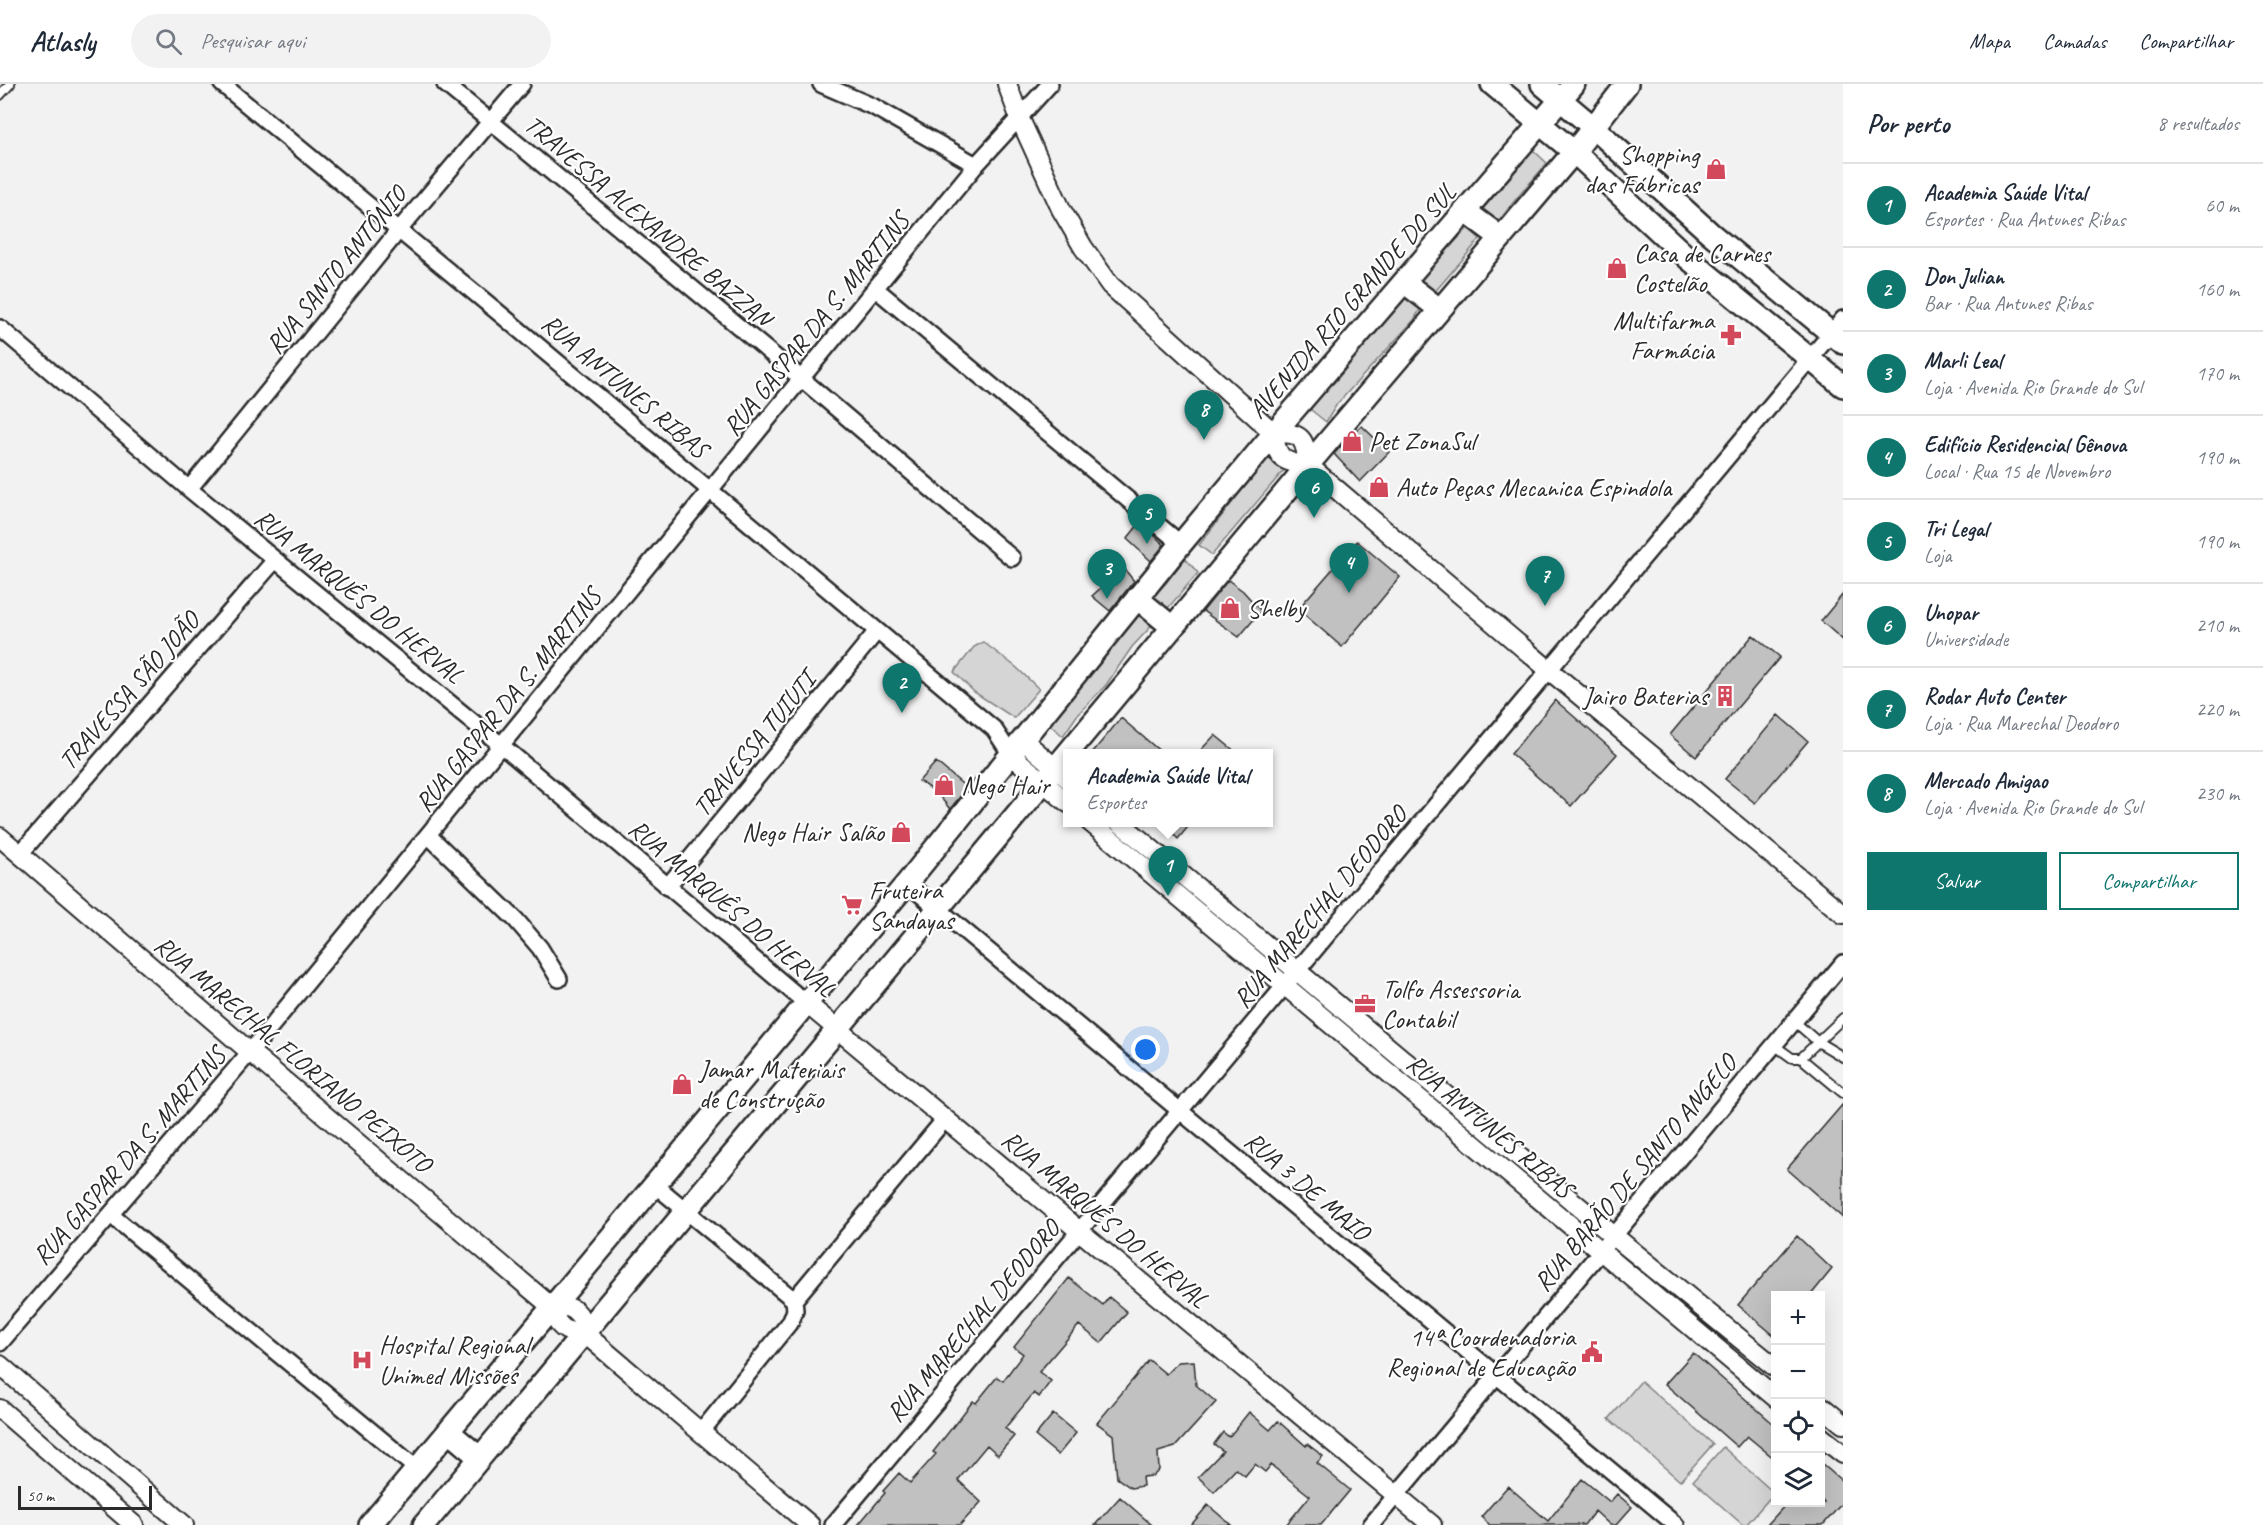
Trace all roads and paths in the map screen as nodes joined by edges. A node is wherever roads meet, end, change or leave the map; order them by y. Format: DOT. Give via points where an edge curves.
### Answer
graph roads {
  1 [pos="10,84"];
  2 [pos="222,84"];
  3 [pos="445,84"];
  4 [pos="522,84"];
  5 [pos="821,84"];
  6 [pos="1006,84"];
  7 [pos="1050,84"];
  8 [pos="1492,84"];
  9 [pos="1542,84"];
  10 [pos="1627,84"];
  11 [pos="1568,92"];
  12 [pos="0,95"];
  13 [pos="1020,119"];
  14 [pos="492,123"];
  15 [pos="1539,124"];
  16 [pos="1593,127"];
  17 [pos="1574,152"];
  18 [pos="976,165"];
  19 [pos="1465,210"];
  20 [pos="399,230"];
  21 [pos="1710,233"];
  22 [pos="1500,237"];
  23 [pos="1689,258"];
  24 [pos="1404,282"];
  25 [pos="876,289"];
  26 [pos="1439,309"];
  27 [pos="0,328"];
  28 [pos="1839,332"];
  29 [pos="1810,358"];
  30 [pos="802,379"];
  31 [pos="1843,386"];
  32 [pos="1274,433"];
  33 [pos="1308,465"];
  34 [pos="189,489"];
  35 [pos="711,492"];
  36 [pos="1181,544"];
  37 [pos="1012,558"];
  38 [pos="274,560"];
  39 [pos="1137,598"];
  40 [pos="1172,627"];
  41 [pos="877,631"];
  42 [pos="1548,670"];
  43 [pos="501,745"];
  44 [pos="1017,748"];
  45 [pos="1076,749"];
  46 [pos="1055,776"];
  47 [pos="1063,793"];
  48 [pos="1096,827"];
  49 [pos="1124,827"];
  50 [pos="428,835"];
  51 [pos="0,837"];
  52 [pos="20,854"];
  53 [pos="907,883"];
  54 [pos="667,887"];
  55 [pos="937,909"];
  56 [pos="1843,914"];
  57 [pos="1843,963"];
  58 [pos="559,979"];
  59 [pos="1291,979"];
  60 [pos="806,1003"];
  61 [pos="1843,1018"];
  62 [pos="1794,1021"];
  63 [pos="838,1030"];
  64 [pos="1818,1042"];
  65 [pos="1774,1045"];
  66 [pos="250,1052"];
  67 [pos="1801,1058"];
  68 [pos="1843,1058"];
  69 [pos="1843,1093"];
  70 [pos="1181,1111"];
  71 [pos="945,1119"];
  72 [pos="655,1185"];
  73 [pos="686,1211"];
  74 [pos="111,1215"];
  75 [pos="1080,1232"];
  76 [pos="1614,1236"];
  77 [pos="1601,1252"];
  78 [pos="794,1300"];
  79 [pos="553,1308"];
  80 [pos="584,1333"];
  81 [pos="0,1343"];
  82 [pos="1771,1364"];
  83 [pos="0,1365"];
  84 [pos="1496,1377"];
  85 [pos="1771,1394"];
  86 [pos="1825,1408"];
  87 [pos="0,1409"];
  88 [pos="1843,1424"];
  89 [pos="449,1432"];
  90 [pos="701,1432"];
  91 [pos="1825,1439"];
  92 [pos="1843,1454"];
  93 [pos="480,1458"];
  94 [pos="417,1469"];
  95 [pos="1397,1495"];
  96 [pos="134,1525"];
  97 [pos="184,1525"];
  98 [pos="370,1525"];
  99 [pos="424,1525"];
  100 [pos="810,1525"];
  101 [pos="832,1525"];
  102 [pos="1371,1525"];
  103 [pos="1432,1525"];
  104 [pos="1676,1525"];
  1 -- 12 [label="lane"];
  2 -- 20 [label="street, RUA ANTUNES RIBAS"];
  3 -- 14 [label="street, TRAVESSA ALEXANDRE BAZZAN"];
  4 -- 14 [label="street, RUA SANTO ANTÔNIO"];
  5 -- 18 [label="street" via="874,107"];
  6 -- 13 [label="street"];
  7 -- 13 [label="street, RUA GASPAR DA S. MARTINS"];
  8 -- 15 [label="main road"];
  9 -- 11 [label="main road"];
  10 -- 16 [label="main road"];
  11 -- 15 [label="main road, AVENIDA RIO GRANDE DO SUL"];
  11 -- 16 [label="main road"];
  13 -- 18 [label="street, RUA GASPAR DA S. MARTINS"];
  13 -- 32 [label="street" via="1061,209 1110,285"];
  14 -- 20 [label="street, RUA SANTO ANTÔNIO"];
  14 -- 30 [label="street, TRAVESSA ALEXANDRE BAZZAN"];
  15 -- 17 [label="main road"];
  15 -- 19 [label="main road, AVENIDA RIO GRANDE DO SUL"];
  16 -- 17 [label="main road"];
  16 -- 21 [label="main road"];
  17 -- 22 [label="main road"];
  17 -- 23 [label="main road"];
  18 -- 25 [label="street, RUA GASPAR DA S. MARTINS"];
  19 -- 22 [label="main road"];
  19 -- 24 [label="main road, AVENIDA RIO GRANDE DO SUL"];
  20 -- 34 [label="street, RUA SANTO ANTÔNIO"];
  20 -- 35 [label="street, RUA ANTUNES RIBAS"];
  21 -- 23 [label="main road"];
  21 -- 28 [label="main road"];
  22 -- 26 [label="main road"];
  23 -- 29 [label="main road"];
  24 -- 26 [label="main road"];
  24 -- 32 [label="main road, AVENIDA RIO GRANDE DO SUL"];
  25 -- 30 [label="street, RUA GASPAR DA S. MARTINS"];
  25 -- 36 [label="street"];
  26 -- 33 [label="main road"];
  27 -- 34 [label="street, RUA MARQUÊS DO HERVAL"];
  28 -- 29 [label="street, RUA MARECHAL DEODORO"];
  29 -- 31 [label="main road"];
  29 -- 42 [label="street, RUA MARECHAL DEODORO"];
  30 -- 35 [label="street, RUA GASPAR DA S. MARTINS"];
  30 -- 37 [label="street, TRAVESSA ALEXANDRE BAZZAN"];
  32 -- 33 [label="street" via="1275,447 1282,458"];
  32 -- 33 [label="street" via="1290,432 1301,437"];
  32 -- 36 [label="main road, AVENIDA RIO GRANDE DO SUL"];
  33 -- 40 [label="main road"];
  33 -- 42 [label="street"];
  34 -- 38 [label="street, RUA MARQUÊS DO HERVAL"];
  35 -- 41 [label="street, RUA ANTUNES RIBAS"];
  35 -- 43 [label="street, RUA GASPAR DA S. MARTINS"];
  36 -- 39 [label="main road, AVENIDA RIO GRANDE DO SUL"];
  38 -- 43 [label="street, RUA MARQUÊS DO HERVAL"];
  38 -- 52 [label="street, TRAVESSA SÃO JOÃO"];
  39 -- 40 [label="main road"];
  39 -- 44 [label="main road, AVENIDA RIO GRANDE DO SUL"];
  40 -- 45 [label="main road"];
  41 -- 44 [label="street, RUA ANTUNES RIBAS"];
  41 -- 54 [label="street, TRAVESSA TUIUTI"];
  42 -- 56 [label="street"];
  42 -- 59 [label="street, RUA MARECHAL DEODORO"];
  43 -- 50 [label="street, RUA GASPAR DA S. MARTINS"];
  43 -- 54 [label="street, RUA MARQUÊS DO HERVAL"];
  44 -- 46 [label="street, RUA ANTUNES RIBAS"];
  44 -- 53 [label="main road, AVENIDA RIO GRANDE DO SUL"];
  46 -- 47 [label="street, RUA ANTUNES RIBAS"];
  46 -- 55 [label="main road"];
  48 -- 59 [label="street, RUA ANTUNES RIBAS"];
  49 -- 59 [label="street, RUA ANTUNES RIBAS"];
  50 -- 58 [label="street" via="516,920"];
  50 -- 66 [label="street, RUA GASPAR DA S. MARTINS"];
  51 -- 52 [label="street, RUA MARECHAL FLORIANO PEIXOTO"];
  52 -- 66 [label="street, RUA MARECHAL FLORIANO PEIXOTO"];
  53 -- 55 [label="street, RUA 3 DE MAIO"];
  53 -- 60 [label="main road, AVENIDA RIO GRANDE DO SUL"];
  54 -- 60 [label="street, RUA MARQUÊS DO HERVAL"];
  55 -- 63 [label="main road"];
  55 -- 70 [label="street, RUA 3 DE MAIO"];
  57 -- 62 [label="street, RUA BARÃO DE SANTO ANGELO"];
  59 -- 70 [label="street, RUA MARECHAL DEODORO"];
  59 -- 76 [label="street, RUA ANTUNES RIBAS"];
  59 -- 77 [label="street, RUA ANTUNES RIBAS"];
  60 -- 63 [label="street, RUA MARQUÊS DO HERVAL"];
  60 -- 72 [label="main road, AVENIDA RIO GRANDE DO SUL"];
  61 -- 64 [label="lane"];
  62 -- 64 [label="lane"];
  62 -- 65 [label="street, RUA BARÃO DE SANTO ANGELO"];
  63 -- 71 [label="street, RUA MARQUÊS DO HERVAL"];
  63 -- 73 [label="main road"];
  64 -- 67 [label="lane"];
  64 -- 68 [label="lane"];
  65 -- 67 [label="lane" via="1792,1058"];
  65 -- 76 [label="street, RUA BARÃO DE SANTO ANGELO"];
  66 -- 74 [label="street, RUA GASPAR DA S. MARTINS"];
  66 -- 79 [label="street, RUA MARECHAL FLORIANO PEIXOTO"];
  67 -- 69 [label="lane"];
  70 -- 75 [label="street, RUA MARECHAL DEODORO"];
  70 -- 84 [label="street, RUA 3 DE MAIO"];
  71 -- 75 [label="street, RUA MARQUÊS DO HERVAL"];
  71 -- 78 [label="street"];
  72 -- 73 [label="street"];
  72 -- 79 [label="main road, AVENIDA RIO GRANDE DO SUL"];
  73 -- 78 [label="street"];
  73 -- 80 [label="main road"];
  74 -- 81 [label="street, RUA GASPAR DA S. MARTINS"];
  74 -- 94 [label="street"];
  75 -- 95 [label="street, RUA MARQUÊS DO HERVAL"];
  75 -- 101 [label="street, RUA MARECHAL DEODORO"];
  76 -- 77 [label="street, RUA BARÃO DE SANTO ANGELO"];
  76 -- 82 [label="street, RUA ANTUNES RIBAS"];
  77 -- 84 [label="street, RUA BARÃO DE SANTO ANGELO"];
  77 -- 85 [label="street, RUA ANTUNES RIBAS"];
  78 -- 90 [label="street" via="791,1321"];
  79 -- 80 [label="street, RUA MARECHAL FLORIANO PEIXOTO" via="564,1305 575,1310 582,1319"];
  79 -- 89 [label="main road, AVENIDA RIO GRANDE DO SUL"];
  80 -- 90 [label="street, RUA MARECHAL FLORIANO PEIXOTO"];
  80 -- 93 [label="main road"];
  83 -- 97 [label="street"];
  84 -- 95 [label="street, RUA BARÃO DE SANTO ANGELO"];
  84 -- 104 [label="street, RUA 3 DE MAIO"];
  86 -- 88 [label="street"];
  87 -- 96 [label="street"];
  89 -- 93 [label="main road"];
  89 -- 94 [label="main road, AVENIDA RIO GRANDE DO SUL"];
  90 -- 100 [label="street, RUA MARECHAL FLORIANO PEIXOTO"];
  91 -- 92 [label="street"];
  93 -- 99 [label="main road"];
  94 -- 98 [label="main road, AVENIDA RIO GRANDE DO SUL"];
  95 -- 102 [label="street, RUA BARÃO DE SANTO ANGELO"];
  95 -- 103 [label="street, RUA MARQUÊS DO HERVAL"];
}
